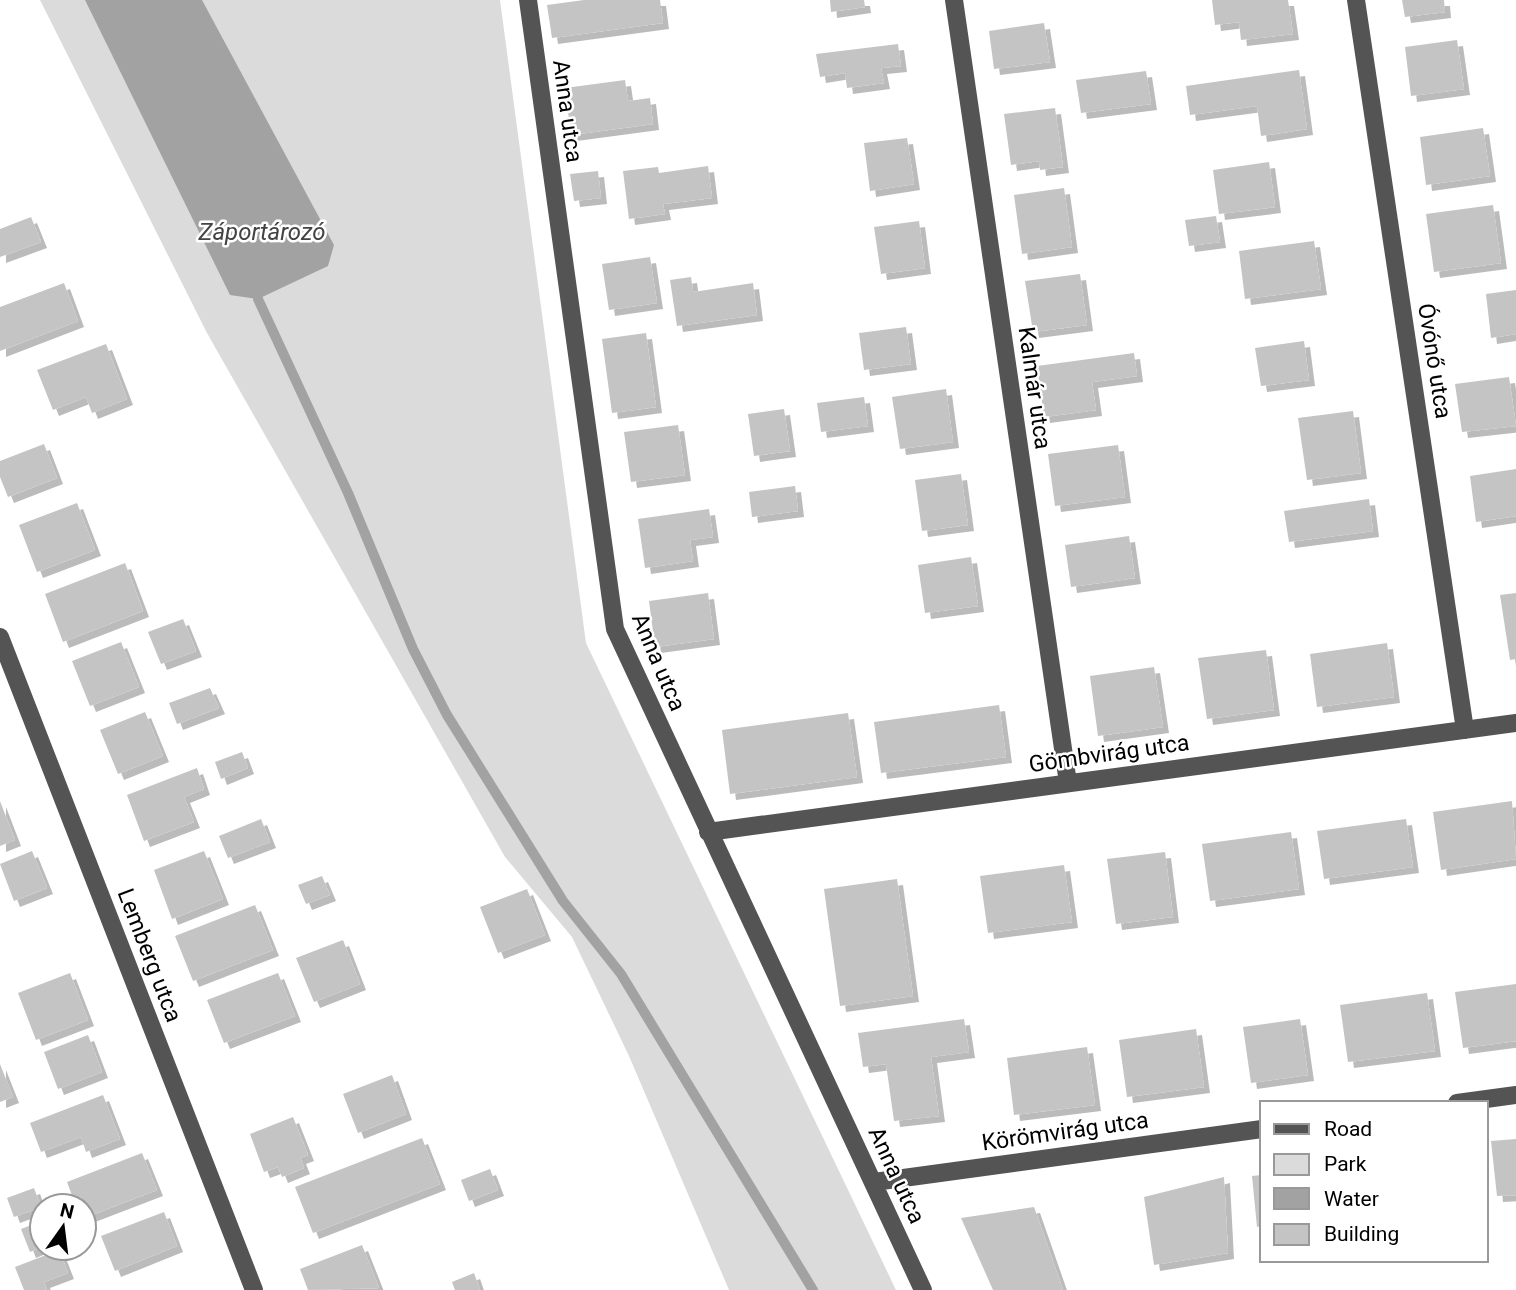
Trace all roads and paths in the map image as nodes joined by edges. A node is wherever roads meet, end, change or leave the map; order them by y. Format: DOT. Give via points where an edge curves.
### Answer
graph roads {
  1 [pos="528,0"];
  2 [pos="954,0"];
  3 [pos="1356,0"];
  4 [pos="0,637"];
  5 [pos="1516,723"];
  6 [pos="1465,730"];
  7 [pos="1068,783"];
  8 [pos="708,832"];
  9 [pos="1516,1095"];
  10 [pos="1472,1101"];
  11 [pos="1260,1129"];
  12 [pos="874,1182"];
  13 [pos="254,1290"];
  14 [pos="923,1290"];
  1 -- 8 [label="street, Anna utca" via="615,629"];
  2 -- 7 [label="street, Kalmár utca"];
  3 -- 6 [label="street, Óvónő utca"];
  4 -- 13 [label="street, Lemberg utca"];
  5 -- 6 [label="street, Gömbvirág utca"];
  6 -- 7 [label="street, Gömbvirág utca"];
  7 -- 8 [label="street, Gömbvirág utca"];
  8 -- 12 [label="street, Anna utca"];
  9 -- 10 [label="street"];
  11 -- 12 [label="street, Körömvirág utca"];
  12 -- 14 [label="street, Anna utca"];
}
